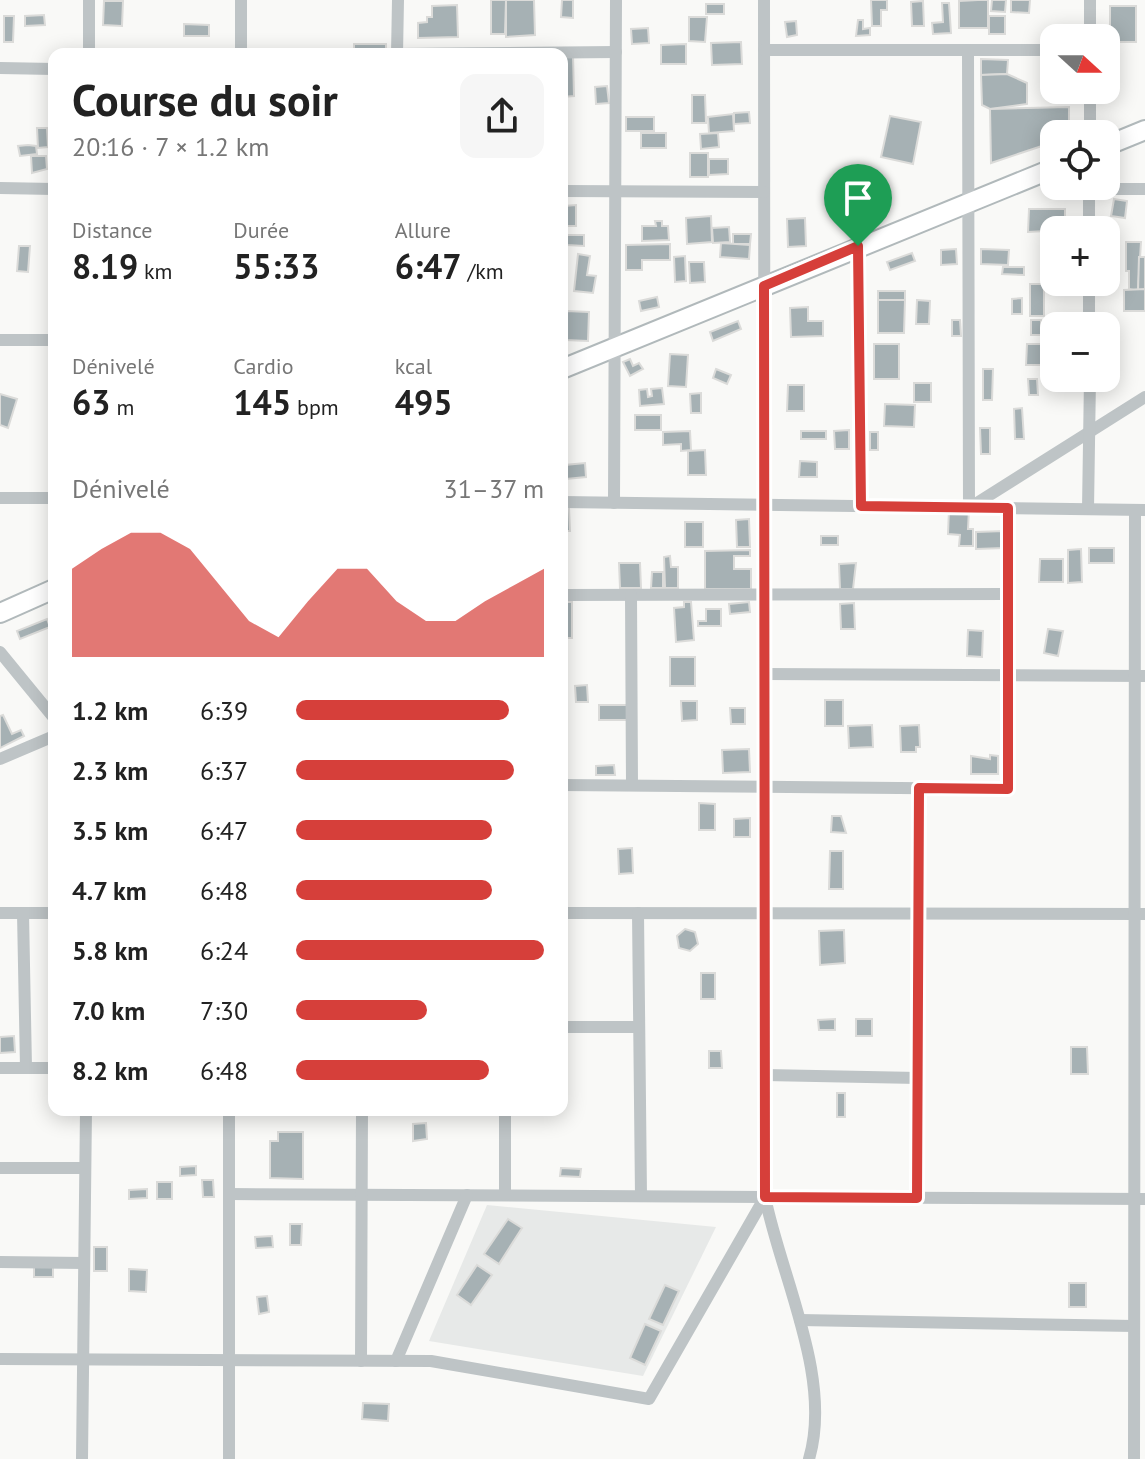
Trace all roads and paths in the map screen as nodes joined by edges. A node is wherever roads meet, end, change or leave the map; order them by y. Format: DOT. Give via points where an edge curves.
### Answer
graph roads {
  1 [pos="89,0"];
  2 [pos="241,0"];
  3 [pos="398,0"];
  4 [pos="616,0"];
  5 [pos="764,0"];
  6 [pos="1090,0"];
  7 [pos="1090,24"];
  8 [pos="89,48"];
  9 [pos="241,48"];
  10 [pos="397,48"];
  11 [pos="764,50"];
  12 [pos="968,50"];
  13 [pos="1040,50"];
  14 [pos="568,52"];
  15 [pos="616,52"];
  16 [pos="0,68"];
  17 [pos="48,69"];
  18 [pos="1145,130"];
  19 [pos="1120,140"];
  20 [pos="1040,174"];
  21 [pos="0,188"];
  22 [pos="48,189"];
  23 [pos="1120,189"];
  24 [pos="1145,189"];
  25 [pos="568,191"];
  26 [pos="615,191"];
  27 [pos="764,192"];
  28 [pos="968,202"];
  29 [pos="858,246"];
  30 [pos="764,286"];
  31 [pos="0,340"];
  32 [pos="48,340"];
  33 [pos="615,348"];
  34 [pos="568,367"];
  35 [pos="1090,392"];
  36 [pos="1145,397"];
  37 [pos="1090,432"];
  38 [pos="0,498"];
  39 [pos="48,498"];
  40 [pos="568,502"];
  41 [pos="614,503"];
  42 [pos="764,505"];
  43 [pos="861,506"];
  44 [pos="969,508"];
  45 [pos="1008,508"];
  46 [pos="1088,509"];
  47 [pos="1140,510"];
  48 [pos="48,592"];
  49 [pos="1008,594"];
  50 [pos="568,595"];
  51 [pos="631,595"];
  52 [pos="765,595"];
  53 [pos="0,613"];
  54 [pos="0,652"];
  55 [pos="765,674"];
  56 [pos="1008,676"];
  57 [pos="1140,676"];
  58 [pos="48,711"];
  59 [pos="48,739"];
  60 [pos="0,759"];
  61 [pos="568,785"];
  62 [pos="632,785"];
  63 [pos="765,787"];
  64 [pos="919,788"];
  65 [pos="0,913"];
  66 [pos="23,913"];
  67 [pos="48,913"];
  68 [pos="568,913"];
  69 [pos="638,913"];
  70 [pos="765,913"];
  71 [pos="918,913"];
  72 [pos="1140,914"];
  73 [pos="568,1027"];
  74 [pos="639,1027"];
  75 [pos="1140,1061"];
  76 [pos="0,1068"];
  77 [pos="26,1068"];
  78 [pos="48,1068"];
  79 [pos="765,1075"];
  80 [pos="918,1078"];
  81 [pos="86,1116"];
  82 [pos="229,1116"];
  83 [pos="362,1116"];
  84 [pos="505,1116"];
  85 [pos="0,1168"];
  86 [pos="85,1168"];
  87 [pos="229,1194"];
  88 [pos="361,1194"];
  89 [pos="467,1195"];
  90 [pos="505,1195"];
  91 [pos="641,1196"];
  92 [pos="765,1197"];
  93 [pos="917,1198"];
  94 [pos="1140,1199"];
  95 [pos="0,1262"];
  96 [pos="84,1263"];
  97 [pos="1140,1307"];
  98 [pos="800,1320"];
  99 [pos="1134,1326"];
  100 [pos="0,1359"];
  101 [pos="83,1359"];
  102 [pos="229,1360"];
  103 [pos="361,1361"];
  104 [pos="396,1361"];
  105 [pos="82,1459"];
  106 [pos="229,1459"];
  107 [pos="809,1459"];
  108 [pos="1134,1459"];
  1 -- 8 [label="street"];
  2 -- 9 [label="street"];
  3 -- 10 [label="street"];
  4 -- 15 [label="street"];
  5 -- 11 [label="street"];
  6 -- 7 [label="street"];
  11 -- 12 [label="street"];
  11 -- 27 [label="street"];
  12 -- 13 [label="street"];
  12 -- 28 [label="street"];
  14 -- 15 [label="street"];
  15 -- 26 [label="street"];
  16 -- 17 [label="street"];
  18 -- 19 [label="main road"];
  20 -- 28 [label="main road"];
  21 -- 22 [label="street"];
  23 -- 24 [label="street"];
  25 -- 26 [label="street"];
  26 -- 27 [label="street"];
  26 -- 33 [label="street"];
  27 -- 30 [label="street"];
  28 -- 29 [label="main road"];
  28 -- 44 [label="street"];
  29 -- 30 [label="main road"];
  29 -- 43 [label="street"];
  30 -- 33 [label="main road"];
  30 -- 42 [label="street"];
  31 -- 32 [label="street"];
  33 -- 34 [label="main road"];
  33 -- 41 [label="street"];
  35 -- 37 [label="street"];
  36 -- 37 [label="street"];
  37 -- 44 [label="street"];
  37 -- 46 [label="street"];
  38 -- 39 [label="street"];
  40 -- 41 [label="street"];
  41 -- 42 [label="street"];
  42 -- 43 [label="street"];
  42 -- 52 [label="street"];
  43 -- 44 [label="street"];
  44 -- 45 [label="street"];
  45 -- 46 [label="street"];
  45 -- 49 [label="street"];
  46 -- 47 [label="street"];
  47 -- 57 [label="street"];
  48 -- 53 [label="main road"];
  49 -- 52 [label="street"];
  49 -- 56 [label="street"];
  50 -- 51 [label="street"];
  51 -- 52 [label="street"];
  51 -- 62 [label="street"];
  52 -- 55 [label="street"];
  54 -- 58 [label="street"];
  55 -- 56 [label="street"];
  55 -- 63 [label="street"];
  56 -- 57 [label="street"];
  56 -- 64 [label="street" via="1008,789"];
  57 -- 72 [label="street"];
  59 -- 60 [label="street"];
  61 -- 62 [label="street"];
  62 -- 63 [label="street"];
  63 -- 64 [label="street"];
  63 -- 70 [label="street"];
  64 -- 71 [label="street"];
  65 -- 66 [label="street"];
  66 -- 67 [label="street"];
  66 -- 77 [label="street"];
  68 -- 69 [label="street"];
  69 -- 70 [label="street"];
  69 -- 74 [label="street"];
  70 -- 71 [label="street"];
  70 -- 79 [label="street"];
  71 -- 72 [label="street"];
  71 -- 80 [label="street"];
  72 -- 75 [label="street"];
  73 -- 74 [label="street"];
  74 -- 91 [label="street"];
  75 -- 94 [label="street"];
  76 -- 77 [label="street"];
  77 -- 78 [label="street"];
  79 -- 80 [label="street"];
  79 -- 92 [label="street"];
  80 -- 93 [label="street"];
  81 -- 86 [label="street"];
  82 -- 87 [label="street"];
  83 -- 88 [label="street"];
  84 -- 90 [label="street"];
  85 -- 86 [label="street"];
  86 -- 96 [label="street"];
  87 -- 88 [label="street"];
  87 -- 102 [label="street"];
  88 -- 89 [label="street"];
  88 -- 103 [label="street"];
  89 -- 90 [label="street"];
  89 -- 104 [label="street"];
  90 -- 91 [label="street"];
  91 -- 92 [label="street"];
  92 -- 93 [label="street"];
  92 -- 98 [label="street"];
  92 -- 104 [label="street" via="649,1399 431,1361"];
  93 -- 94 [label="street"];
  94 -- 97 [label="street"];
  95 -- 96 [label="street"];
  96 -- 101 [label="street"];
  97 -- 99 [label="street"];
  98 -- 99 [label="street"];
  98 -- 107 [label="street" via="816,1435"];
  99 -- 108 [label="street"];
  100 -- 101 [label="street"];
  101 -- 102 [label="street"];
  101 -- 105 [label="street"];
  102 -- 103 [label="street"];
  102 -- 106 [label="street"];
  103 -- 104 [label="street"];
}
